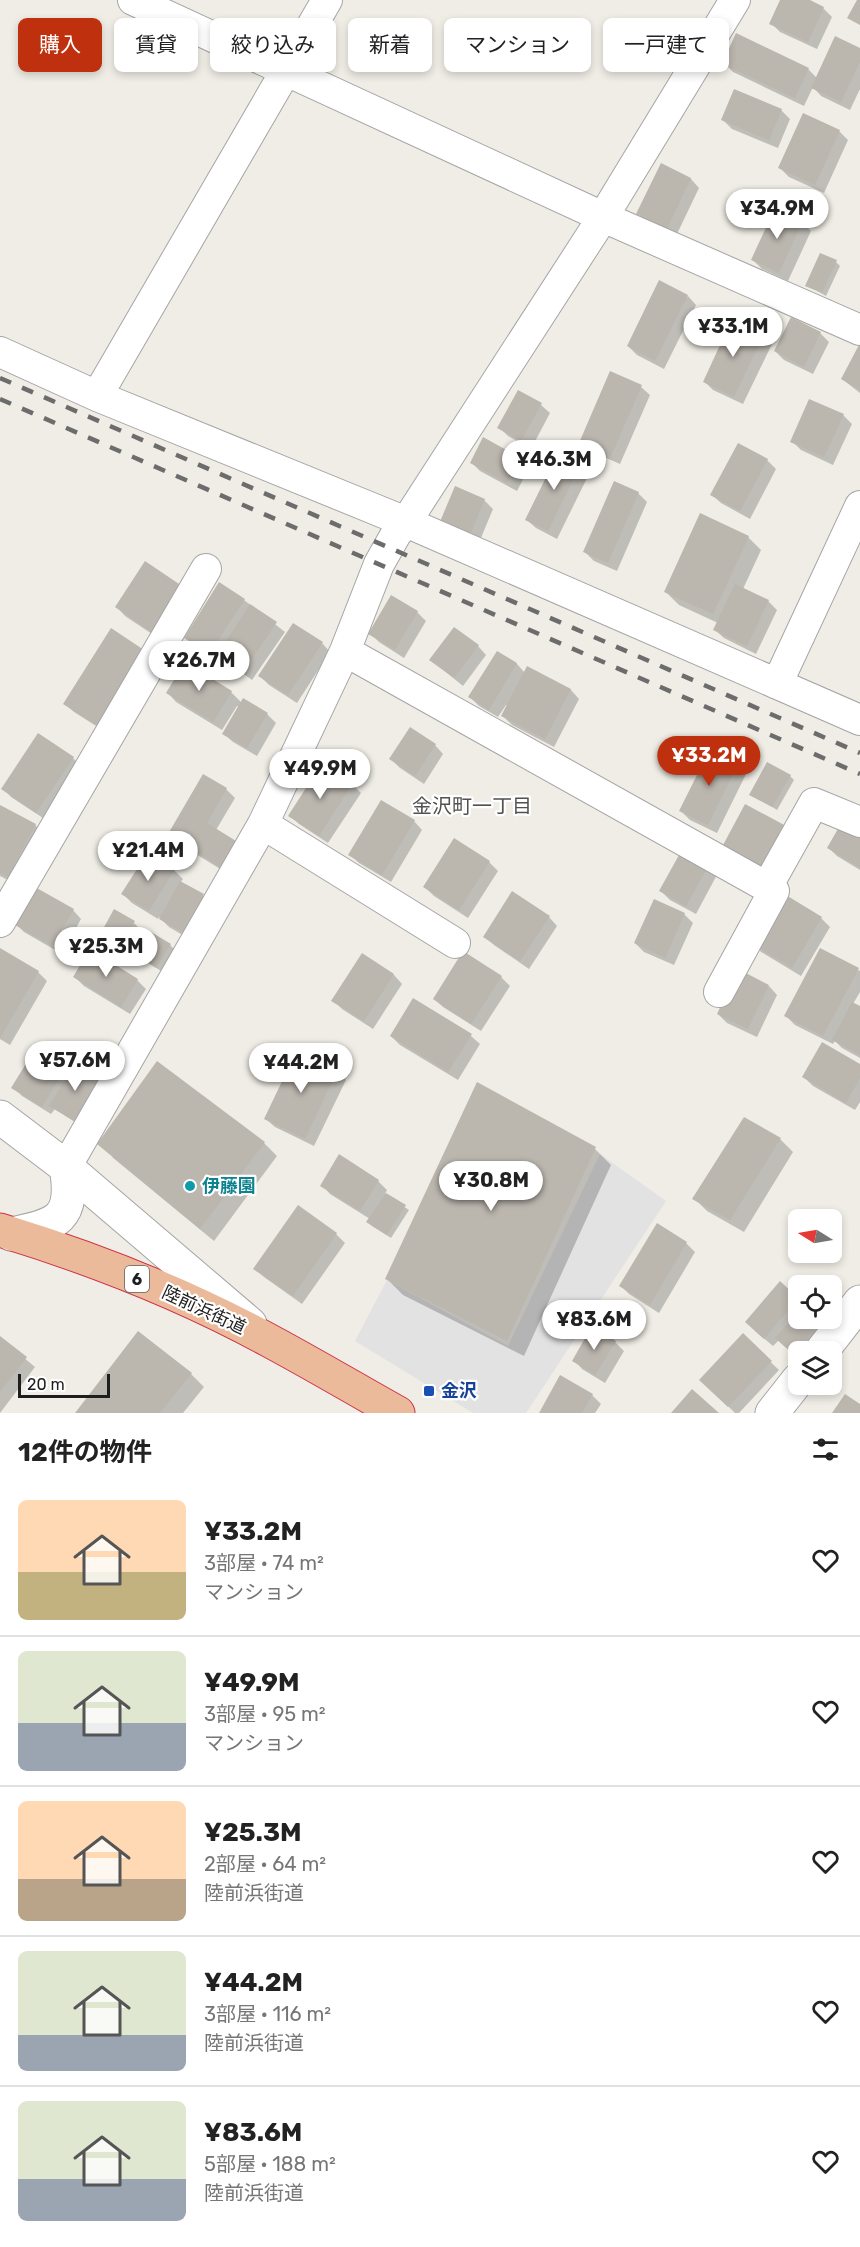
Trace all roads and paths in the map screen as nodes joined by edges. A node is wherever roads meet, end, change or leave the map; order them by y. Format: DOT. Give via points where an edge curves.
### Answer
graph roads {
  1 [pos="133,0"];
  2 [pos="327,0"];
  3 [pos="735,0"];
  4 [pos="316,18"];
  5 [pos="210,35"];
  6 [pos="284,72"];
  7 [pos="292,72"];
  8 [pos="603,217"];
  9 [pos="860,330"];
  10 [pos="0,352"];
  11 [pos="97,396"];
  12 [pos="860,506"];
  13 [pos="406,522"];
  14 [pos="206,569"];
  15 [pos="345,651"];
  16 [pos="777,684"];
  17 [pos="860,720"];
  18 [pos="860,822"];
  19 [pos="263,824"];
  20 [pos="767,886"];
  21 [pos="0,922"];
  22 [pos="455,943"];
  23 [pos="719,992"];
  24 [pos="0,1117"];
  25 [pos="66,1167"];
  26 [pos="4,1237"];
  27 [pos="860,1302"];
  28 [pos="269,1340"];
  29 [pos="830,1341"];
  30 [pos="788,1393"];
  31 [pos="398,1413"];
  32 [pos="772,1413"];
  1 -- 5 [label="street"];
  2 -- 4 [label="street"];
  3 -- 8 [label="street"];
  6 -- 11 [label="street"];
  7 -- 8 [label="street"];
  8 -- 9 [label="street"];
  8 -- 13 [label="street"];
  10 -- 11 [label="street"];
  11 -- 13 [label="street"];
  12 -- 16 [label="street"];
  13 -- 15 [label="street" via="379,564"];
  13 -- 16 [label="street"];
  14 -- 21 [label="street"];
  15 -- 19 [label="street"];
  15 -- 20 [label="street"];
  16 -- 17 [label="street"];
  18 -- 20 [label="street" via="814,803"];
  19 -- 22 [label="street"];
  19 -- 25 [label="street"];
  20 -- 23 [label="street" via="774,891"];
  24 -- 25 [label="street"];
  25 -- 26 [label="street" via="70,1189 67,1206 56,1222"];
  25 -- 28 [label="street"];
  26 -- 28 [label="highway, 陸前浜街道 / 6" via="100,1264"];
  27 -- 29 [label="street"];
  28 -- 31 [label="highway, 陸前浜街道 / 6"];
  30 -- 32 [label="street"];
}
